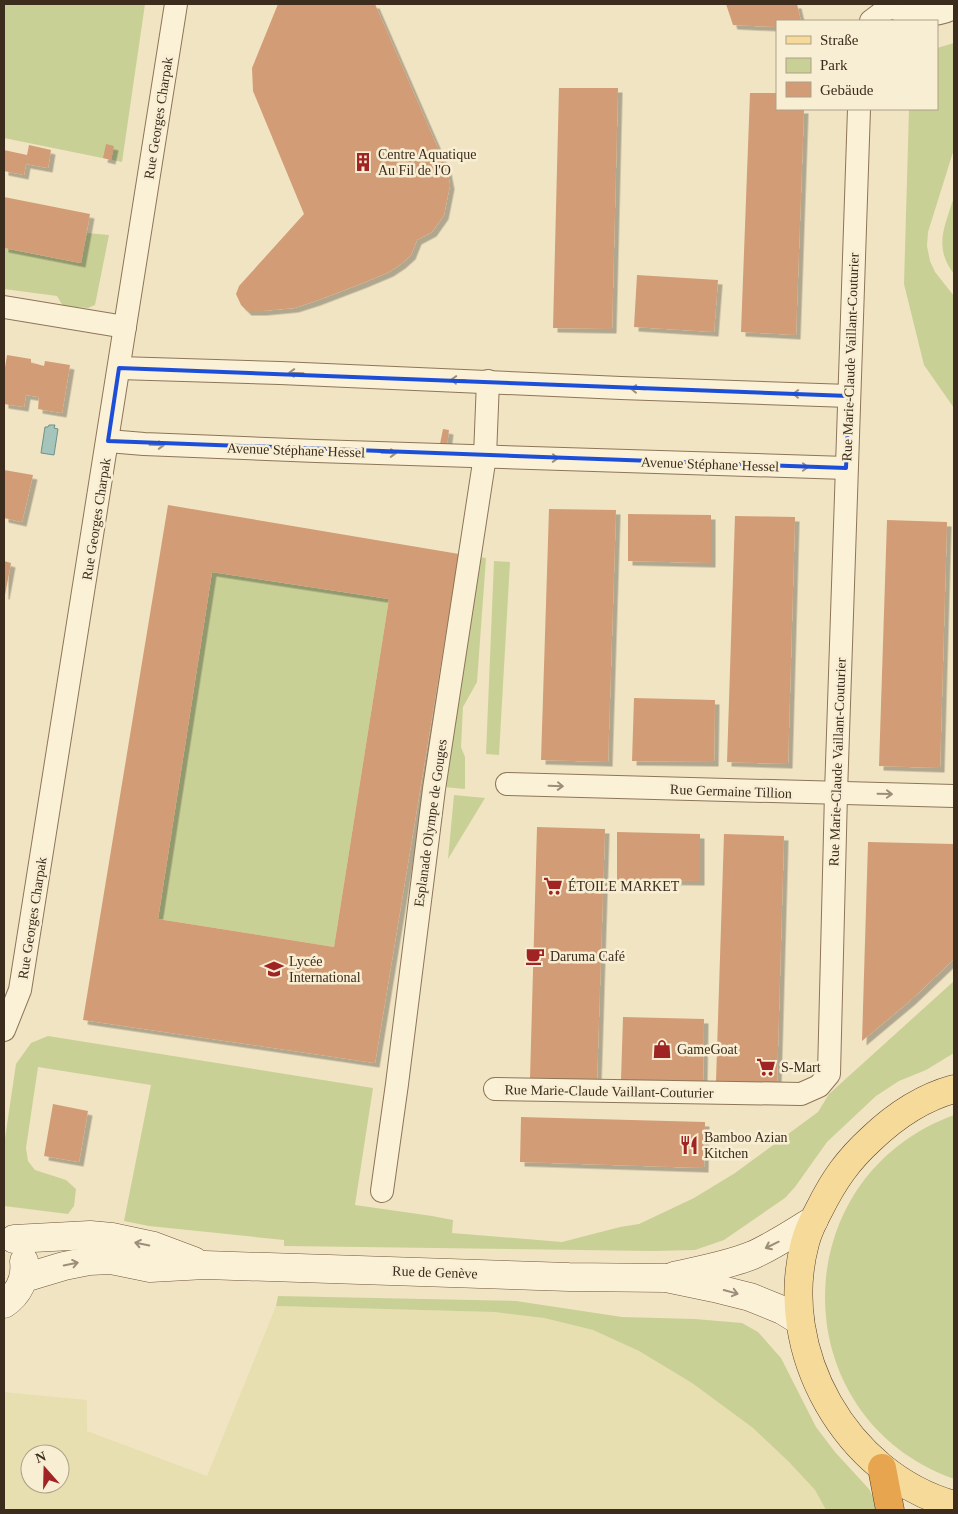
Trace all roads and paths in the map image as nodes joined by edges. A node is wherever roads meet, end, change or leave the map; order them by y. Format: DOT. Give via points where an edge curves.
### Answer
graph roads {
  1 [pos="176,4"];
  2 [pos="889,5"];
  3 [pos="954,8"];
  4 [pos="872,20"];
  5 [pos="859,110"];
  6 [pos="4,306"];
  7 [pos="125,327"];
  8 [pos="119,368"];
  9 [pos="488,381"];
  10 [pos="849,396"];
  11 [pos="108,442"];
  12 [pos="485,456"];
  13 [pos="846,468"];
  14 [pos="508,784"];
  15 [pos="836,793"];
  16 [pos="954,796"];
  17 [pos="4,1030"];
  18 [pos="495,1089"];
  19 [pos="954,1089"];
  20 [pos="382,1191"];
  21 [pos="814,1220"];
  22 [pos="9,1236"];
  23 [pos="205,1264"];
  24 [pos="24,1278"];
  25 [pos="666,1278"];
  26 [pos="4,1304"];
  27 [pos="800,1322"];
  28 [pos="882,1468"];
  29 [pos="954,1505"];
  30 [pos="890,1510"];
  1 -- 7 [label="street, Rue Georges Charpak"];
  2 -- 3 [label="street" via="922,15"];
  2 -- 4 [label="street"];
  5 -- 10 [label="street, Rue Marie-Claude Vaillant-Couturier"];
  6 -- 7 [label="street"];
  7 -- 8 [label="street, Rue Georges Charpak"];
  9 -- 8 [label="street, one-way"];
  8 -- 11 [label="street, Rue Georges Charpak"];
  10 -- 9 [label="street, one-way"];
  9 -- 12 [label="street"];
  10 -- 13 [label="street, Rue Marie-Claude Vaillant-Couturier"];
  11 -- 12 [label="street, Avenue Stéphane Hessel, one-way"];
  11 -- 17 [label="street, Rue Georges Charpak" via="20,990"];
  12 -- 13 [label="street, Avenue Stéphane Hessel, one-way"];
  12 -- 20 [label="street, Esplanade Olympe de Gouges" via="434,789"];
  13 -- 15 [label="street, Rue Marie-Claude Vaillant-Couturier"];
  14 -- 15 [label="street, Rue Germaine Tillion, one-way"];
  15 -- 16 [label="street, Rue Germaine Tillion, one-way"];
  15 -- 18 [label="street, Rue Marie-Claude Vaillant-Couturier" via="829,1074 819,1086 801,1094"];
  19 -- 21 [label="main road" via="910,1108 871,1138 841,1170"];
  21 -- 25 [label="street, Rue de Genève, one-way" via="752,1255"];
  21 -- 27 [label="main road" via="805,1242 800,1269"];
  23 -- 22 [label="street, Rue de Genève, one-way" via="154,1246 112,1237"];
  22 -- 24 [label="street" via="24,1257"];
  24 -- 23 [label="street, Rue de Genève, one-way" via="89,1261 111,1260 150,1268"];
  23 -- 25 [label="street, Rue de Genève"];
  24 -- 26 [label="street" via="15,1295"];
  25 -- 27 [label="street, Rue de Genève, one-way" via="750,1297 782,1310"];
  27 -- 28 [label="main road" via="815,1377 829,1406 852,1438"];
  28 -- 29 [label="main road" via="902,1482"];
  28 -- 30 [label="highway"];
}
